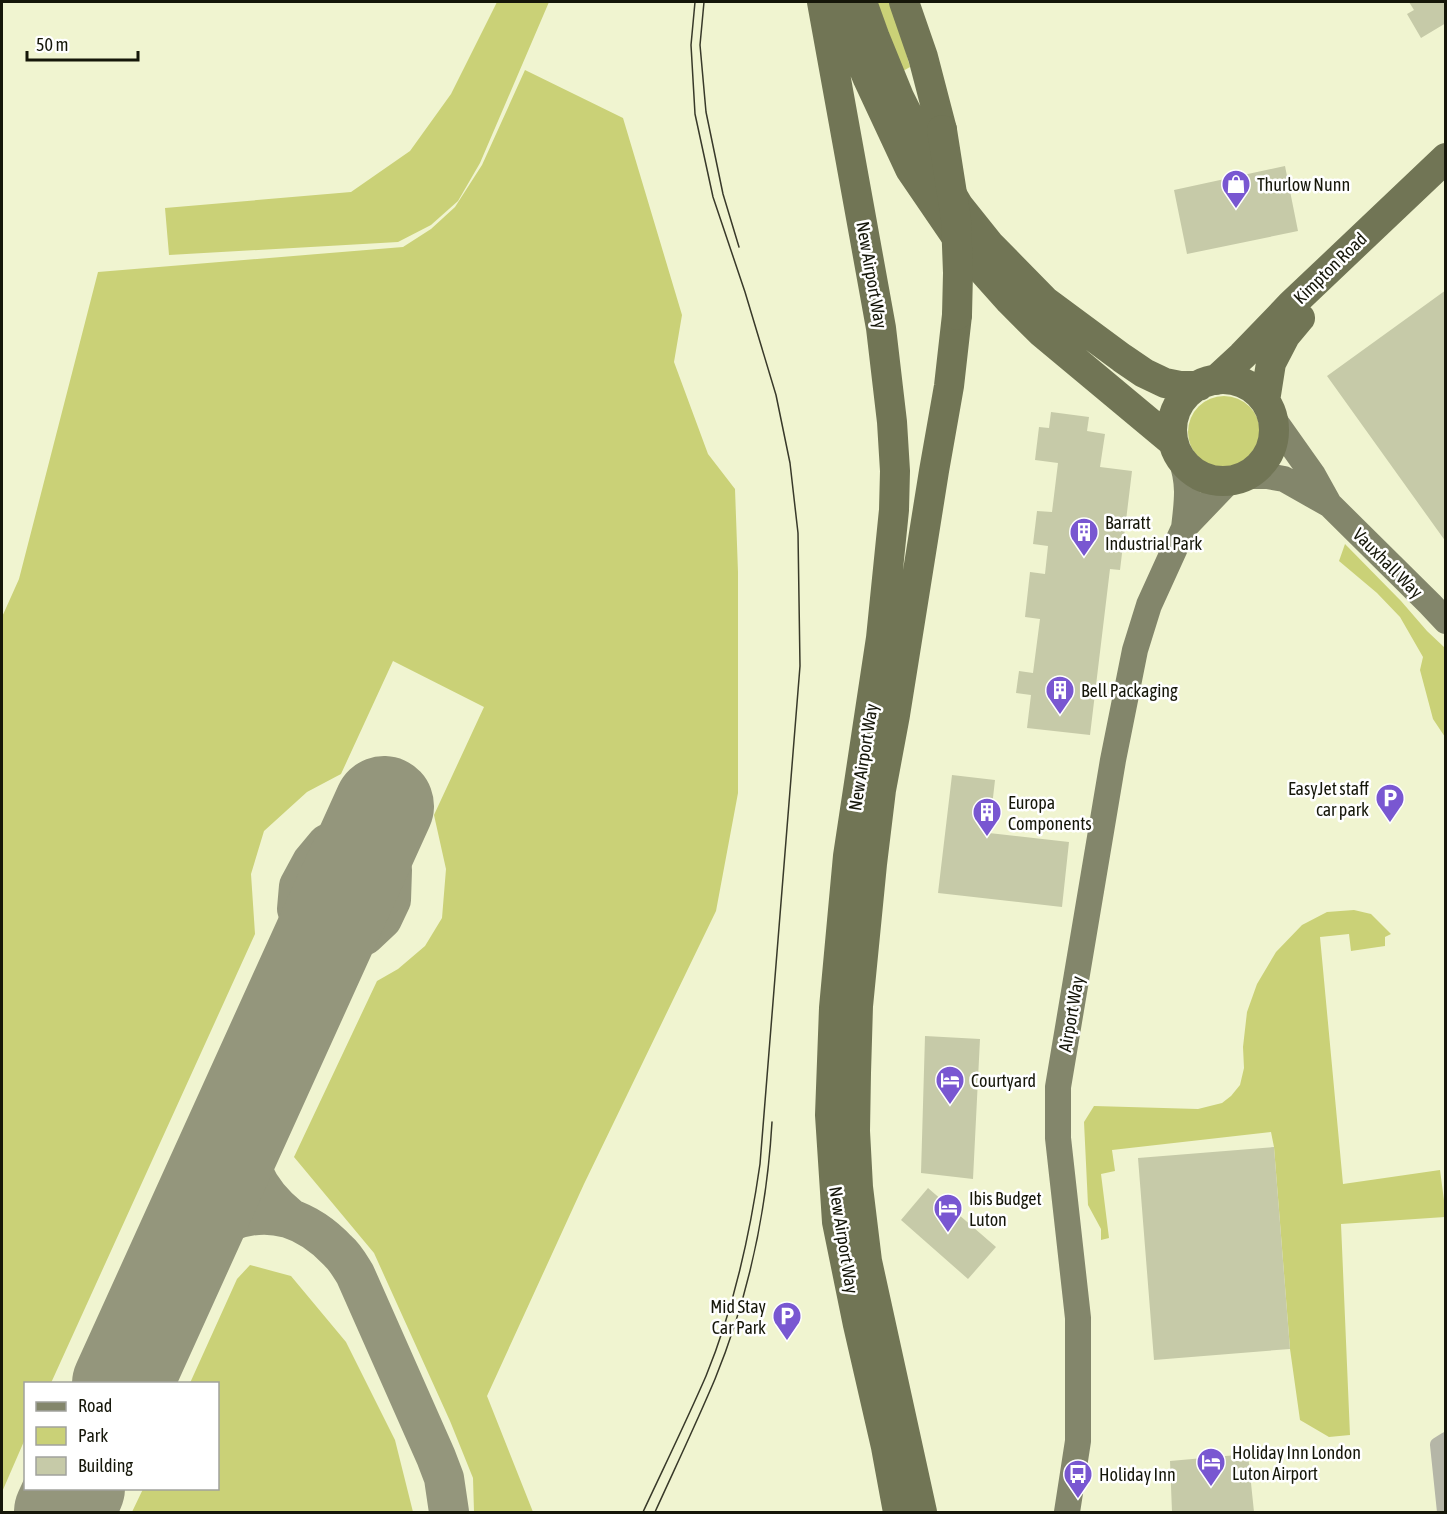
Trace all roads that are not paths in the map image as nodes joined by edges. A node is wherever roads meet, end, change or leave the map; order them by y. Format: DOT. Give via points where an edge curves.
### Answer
graph roads {
  1 [pos="822,2"];
  2 [pos="839,2"];
  3 [pos="862,2"];
  4 [pos="904,2"];
  5 [pos="1446,158"];
  6 [pos="1446,181"];
  7 [pos="1207,383"];
  8 [pos="1269,409"];
  9 [pos="1177,451"];
  10 [pos="1237,479"];
  11 [pos="1330,505"];
  12 [pos="1184,528"];
  13 [pos="1446,621"];
  14 [pos="1446,1440"];
  15 [pos="898,1512"];
  16 [pos="922,1512"];
  17 [pos="1067,1512"];
  18 [pos="1444,1512"];
  1 -- 15 [label="highway, New Airport Way" via="881,328 895,471 881,638 848,856 834,1008 830,1115 837,1222"];
  2 -- 9 [label="highway" via="872,88 910,169 968,254 1041,332"];
  3 -- 7 [label="highway" via="899,97 926,152 958,206 990,245 1045,301 1144,373 1180,386"];
  4 -- 16 [label="highway, New Airport Way, bridge" via="942,130 956,219 957,315 950,386 881,790 858,1006 855,1131 867,1261"];
  5 -- 7 [label="highway, Kimpton Road" via="1242,356"];
  6 -- 8 [label="highway, Kimpton Road" via="1305,312 1286,336 1271,363"];
  7 -- 8 [label="highway" via="1230,380 1243,384 1256,391"];
  7 -- 9 [label="highway" via="1186,396 1176,410 1172,426"];
  8 -- 10 [label="highway" via="1274,431 1272,445 1257,469"];
  8 -- 11 [label="main road, Vauxhall Way"];
  9 -- 10 [label="highway" via="1190,469 1202,477 1215,481"];
  9 -- 12 [label="main road, Airport Way" via="1186,475"];
  10 -- 11 [label="main road, Vauxhall Way" via="1284,479"];
  10 -- 12 [label="main road, Airport Way"];
  11 -- 13 [label="main road, Vauxhall Way"];
  12 -- 17 [label="main road, Airport Way" via="1149,605 1135,650 1059,1087 1058,1138 1078,1318 1078,1441"];
  14 -- 18 [label="street" via="1438,1445"];
}
